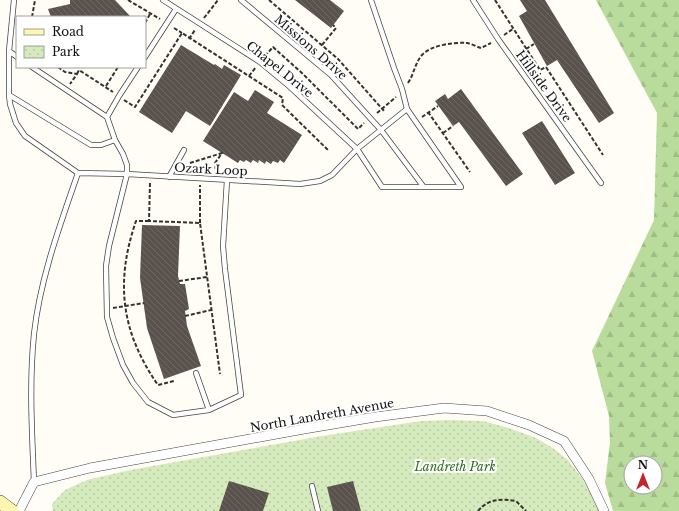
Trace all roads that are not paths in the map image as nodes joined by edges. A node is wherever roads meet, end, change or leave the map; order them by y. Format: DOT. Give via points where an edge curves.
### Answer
graph roads {
  1 [pos="14,0"];
  2 [pos="163,0"];
  3 [pos="241,0"];
  4 [pos="371,0"];
  5 [pos="473,0"];
  6 [pos="176,9"];
  7 [pos="9,51"];
  8 [pos="16,56"];
  9 [pos="146,56"];
  10 [pos="33,68"];
  11 [pos="137,68"];
  12 [pos="9,95"];
  13 [pos="407,108"];
  14 [pos="107,117"];
  15 [pos="381,130"];
  16 [pos="114,140"];
  17 [pos="357,149"];
  18 [pos="184,150"];
  19 [pos="78,173"];
  20 [pos="127,174"];
  21 [pos="169,177"];
  22 [pos="227,180"];
  23 [pos="601,183"];
  24 [pos="422,186"];
  25 [pos="196,373"];
  26 [pos="209,410"];
  27 [pos="34,482"];
  28 [pos="312,486"];
  29 [pos="0,502"];
  30 [pos="12,511"];
  31 [pos="19,511"];
  32 [pos="318,511"];
  33 [pos="604,511"];
  1 -- 7 [label="lane"];
  2 -- 6 [label="lane, Chapel Drive"];
  3 -- 15 [label="lane, Missions Drive" via="331,75"];
  4 -- 13 [label="lane"];
  5 -- 23 [label="lane, Hillside Drive"];
  6 -- 9 [label="lane"];
  6 -- 17 [label="lane, Chapel Drive" via="260,62"];
  7 -- 8 [label="lane"];
  7 -- 12 [label="lane"];
  10 -- 14 [label="lane"];
  11 -- 14 [label="lane"];
  12 -- 16 [label="lane" via="91,146"];
  12 -- 19 [label="lane" via="16,123 25,136"];
  13 -- 15 [label="lane, Ozark Loop"];
  13 -- 24 [label="lane" via="461,187"];
  14 -- 16 [label="lane"];
  15 -- 17 [label="lane, Ozark Loop"];
  15 -- 24 [label="lane, Missions Drive"];
  16 -- 20 [label="lane" via="123,154"];
  17 -- 22 [label="lane, Ozark Loop" via="332,175 320,182 300,184"];
  17 -- 24 [label="lane, Chapel Drive" via="382,187"];
  18 -- 21 [label="lane"];
  19 -- 20 [label="lane, Ozark Loop"];
  19 -- 27 [label="lane" via="43,285 34,334 31,398"];
  20 -- 21 [label="lane, Ozark Loop"];
  20 -- 26 [label="lane" via="106,266 106,309 113,338 123,365 148,402 173,414"];
  21 -- 22 [label="lane, Ozark Loop"];
  22 -- 26 [label="lane" via="224,254 241,394"];
  25 -- 26 [label="lane"];
  27 -- 31 [label="street"];
  27 -- 33 [label="street, North Landreth Avenue" via="90,468 375,417 444,408 486,411 529,425 564,441 589,479"];
  28 -- 32 [label="lane"];
  29 -- 30 [label="street"];
}
